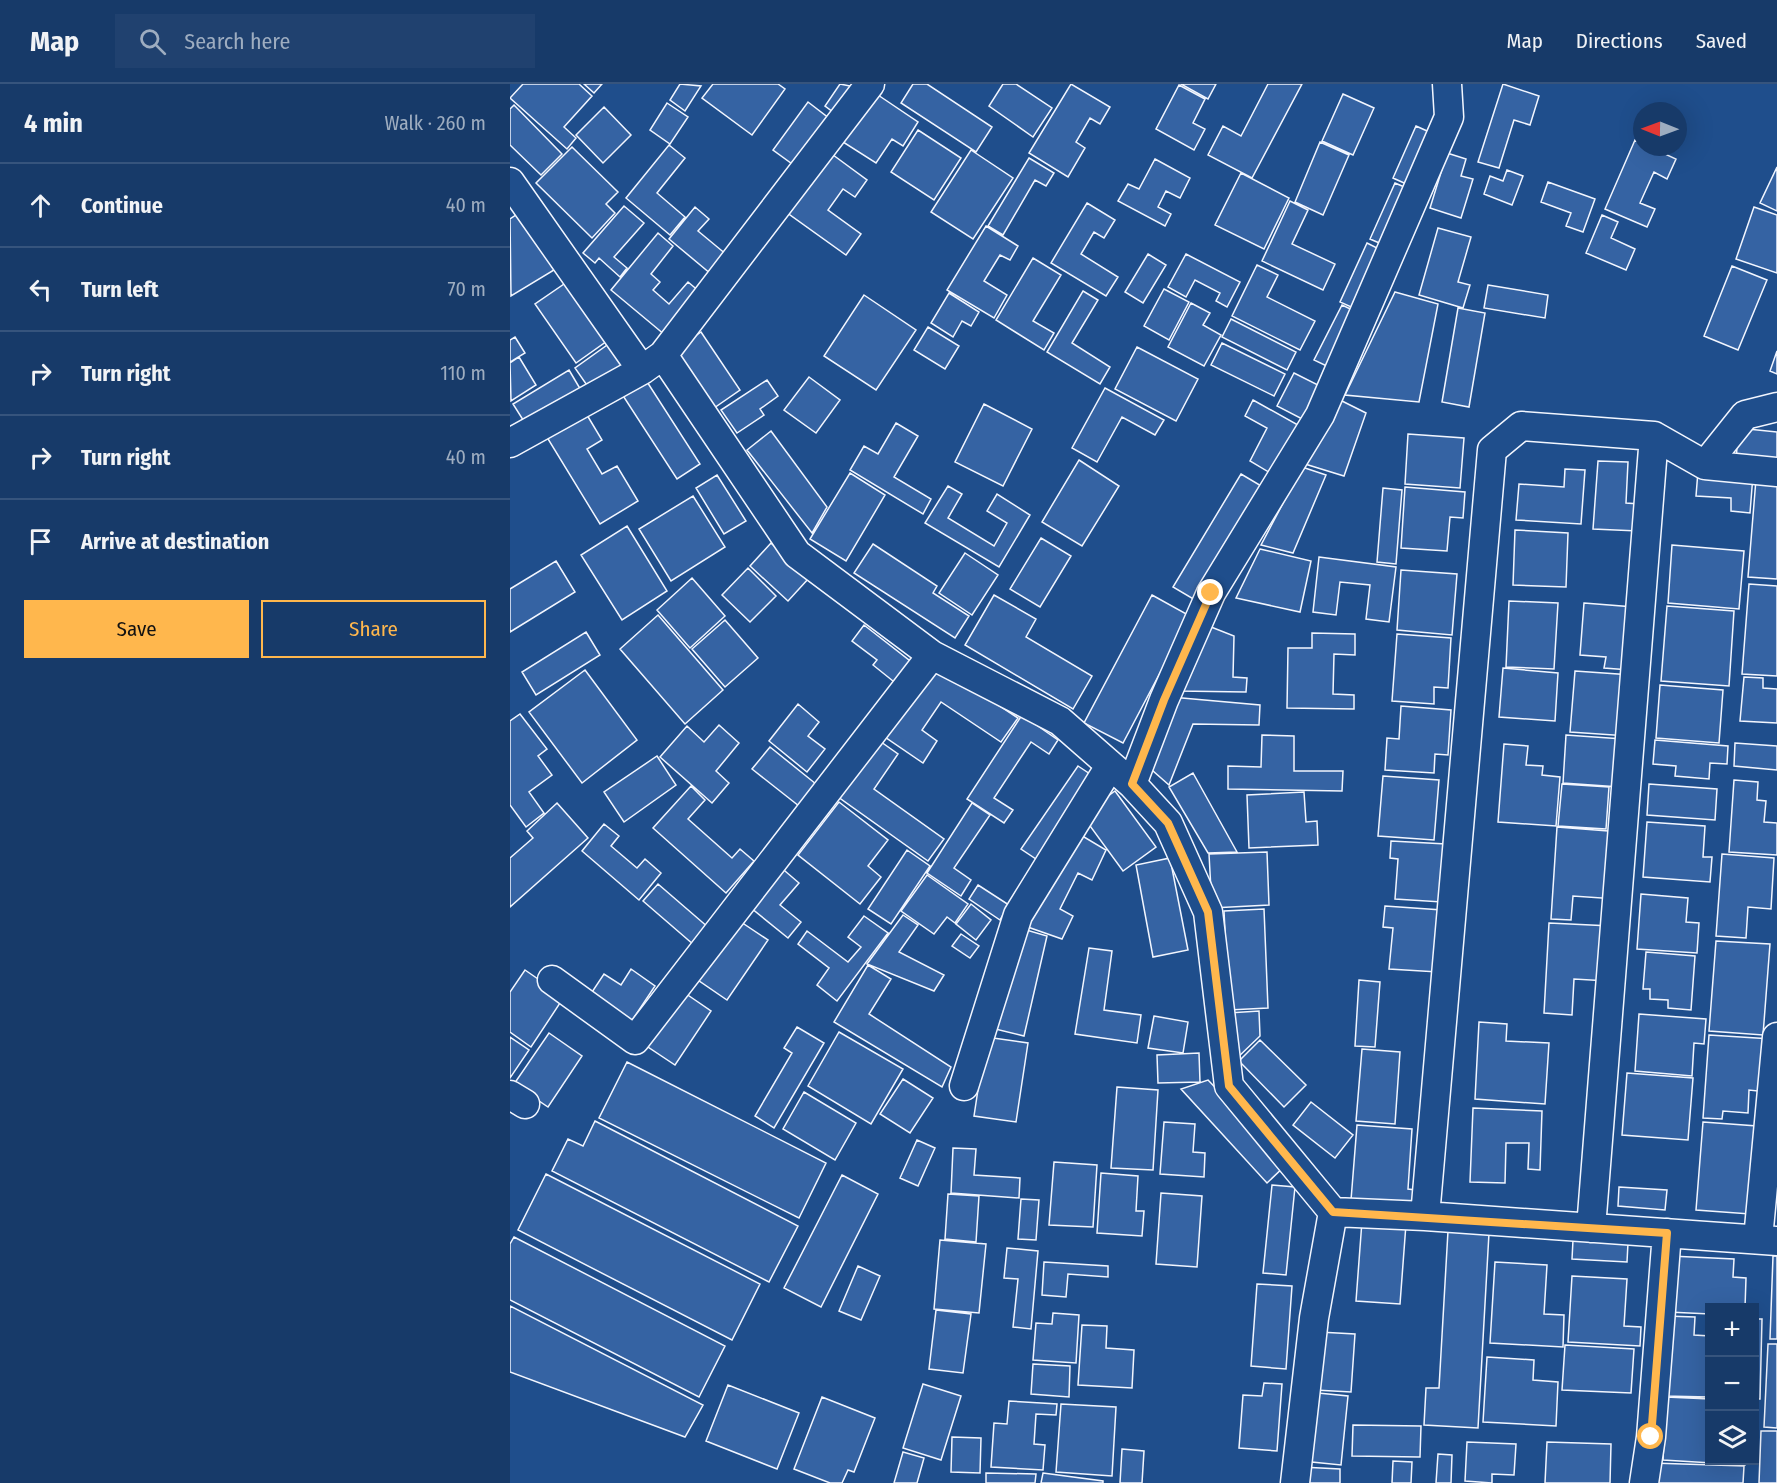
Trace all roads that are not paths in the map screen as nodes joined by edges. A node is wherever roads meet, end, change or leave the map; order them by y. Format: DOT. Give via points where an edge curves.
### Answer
graph roads {
  1 [pos="870,84"];
  2 [pos="1447,84"];
  3 [pos="510,182"];
  4 [pos="652,363"];
  5 [pos="1777,407"];
  6 [pos="1654,436"];
  7 [pos="510,443"];
  8 [pos="1705,465"];
  9 [pos="1777,472"];
  10 [pos="932,656"];
  11 [pos="1110,766"];
  12 [pos="1132,784"];
  13 [pos="552,980"];
  14 [pos="1777,1037"];
  15 [pos="964,1086"];
  16 [pos="1333,1212"];
  17 [pos="1425,1216"];
  18 [pos="1592,1228"];
  19 [pos="1667,1233"];
  20 [pos="1767,1240"];
  21 [pos="1295,1483"];
  22 [pos="1644,1483"];
  1 -- 4 [label="street"];
  2 -- 12 [label="street" via="1449,117 1320,415 1211,593"];
  3 -- 4 [label="street"];
  4 -- 7 [label="street"];
  4 -- 10 [label="street" via="797,554"];
  5 -- 8 [label="street" via="1745,415"];
  6 -- 8 [label="street"];
  6 -- 17 [label="street" via="1521,426 1492,450"];
  6 -- 18 [label="street"];
  8 -- 9 [label="street"];
  10 -- 11 [label="street" via="1060,721"];
  10 -- 13 [label="street" via="635,1040"];
  11 -- 12 [label="street"];
  11 -- 15 [label="street" via="1018,915"];
  12 -- 16 [label="street" via="1168,823 1208,912 1229,1086"];
  14 -- 20 [label="street"];
  16 -- 17 [label="street"];
  16 -- 21 [label="street" via="1314,1318"];
  17 -- 18 [label="street"];
  18 -- 19 [label="street"];
  19 -- 20 [label="street"];
  19 -- 22 [label="street"];
}
